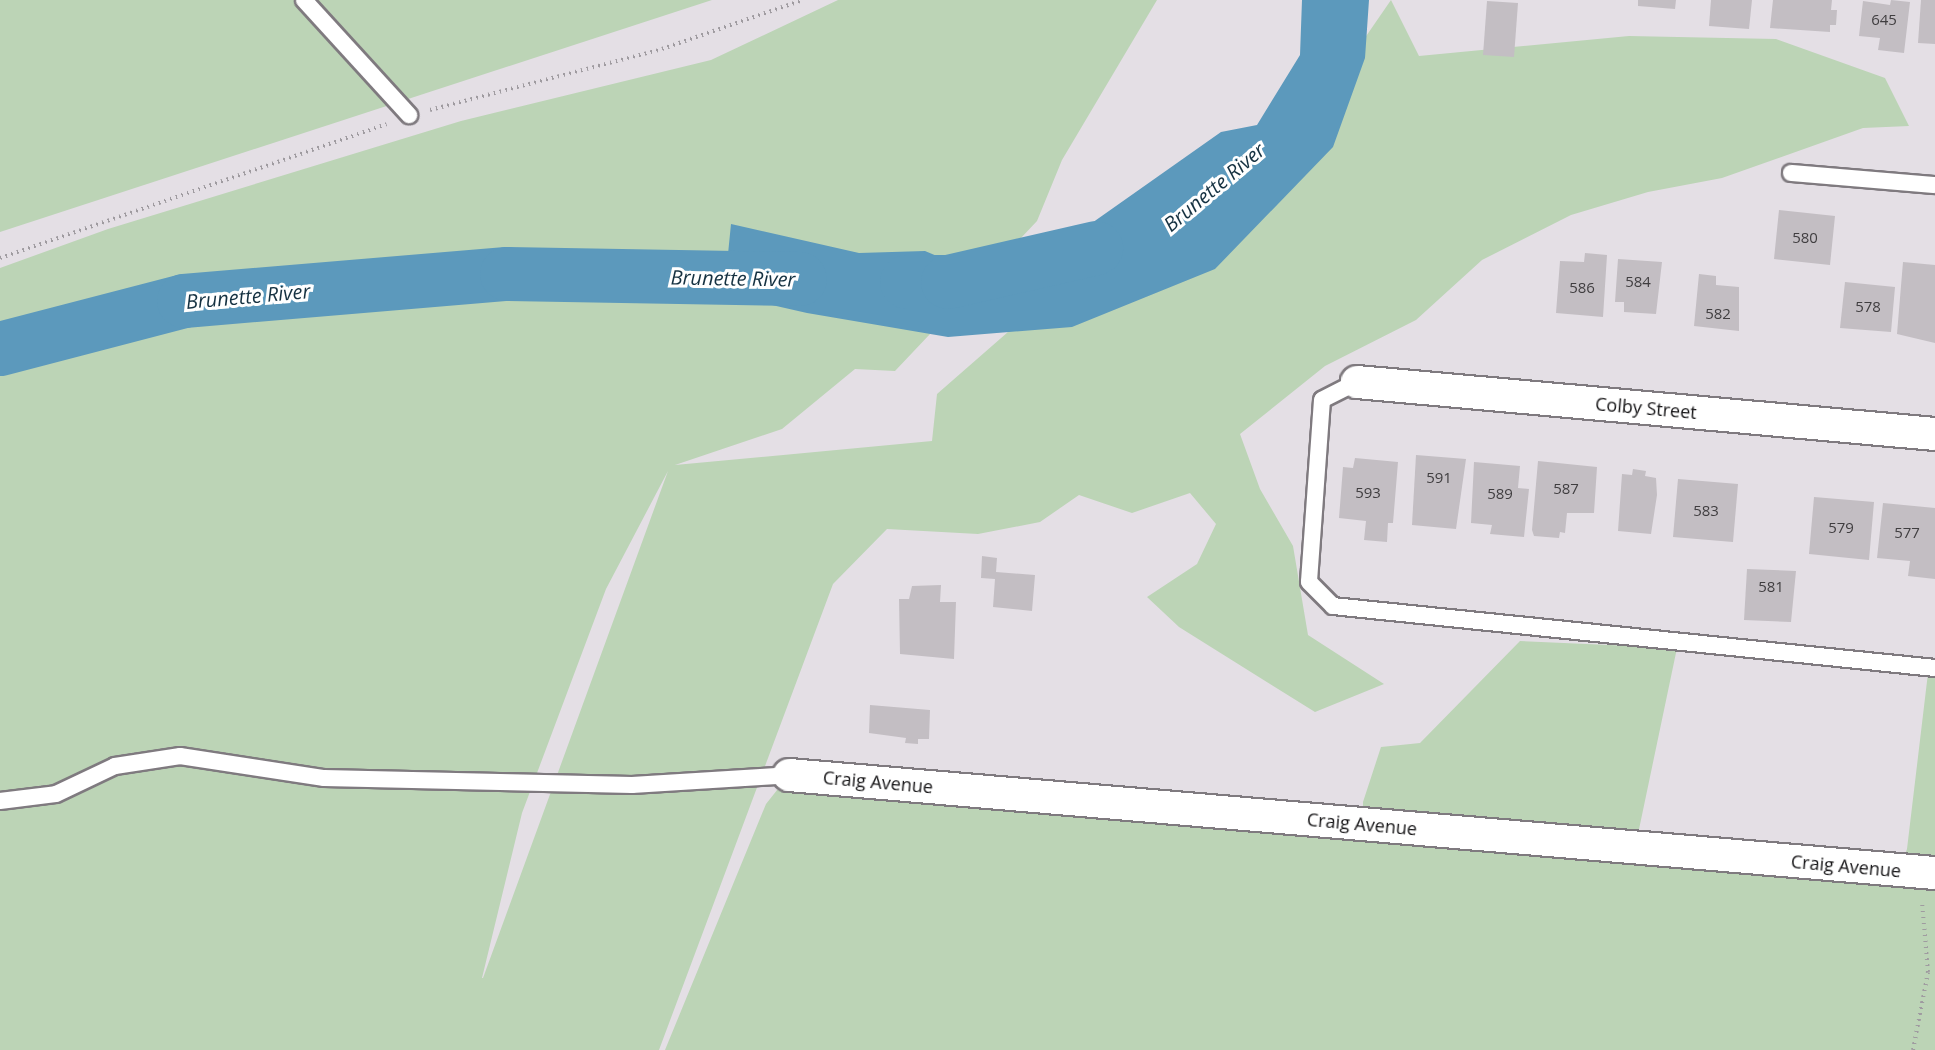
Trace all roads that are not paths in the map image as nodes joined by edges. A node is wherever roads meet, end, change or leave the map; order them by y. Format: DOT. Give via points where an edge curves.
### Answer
graph roads {
  1 [pos="304,0"];
  2 [pos="409,116"];
  3 [pos="1791,173"];
  4 [pos="1935,185"];
  5 [pos="1357,382"];
  6 [pos="1935,434"];
  7 [pos="1935,668"];
  8 [pos="789,775"];
  9 [pos="0,801"];
  10 [pos="1928,873"];
  1 -- 2 [label="lane"];
  3 -- 4 [label="lane"];
  5 -- 6 [label="street, Colby Street"];
  5 -- 7 [label="lane" via="1323,400 1309,582 1333,606"];
  8 -- 9 [label="lane" via="632,785 324,778 180,756 115,766 56,794"];
  8 -- 10 [label="street, Craig Avenue"];
}
